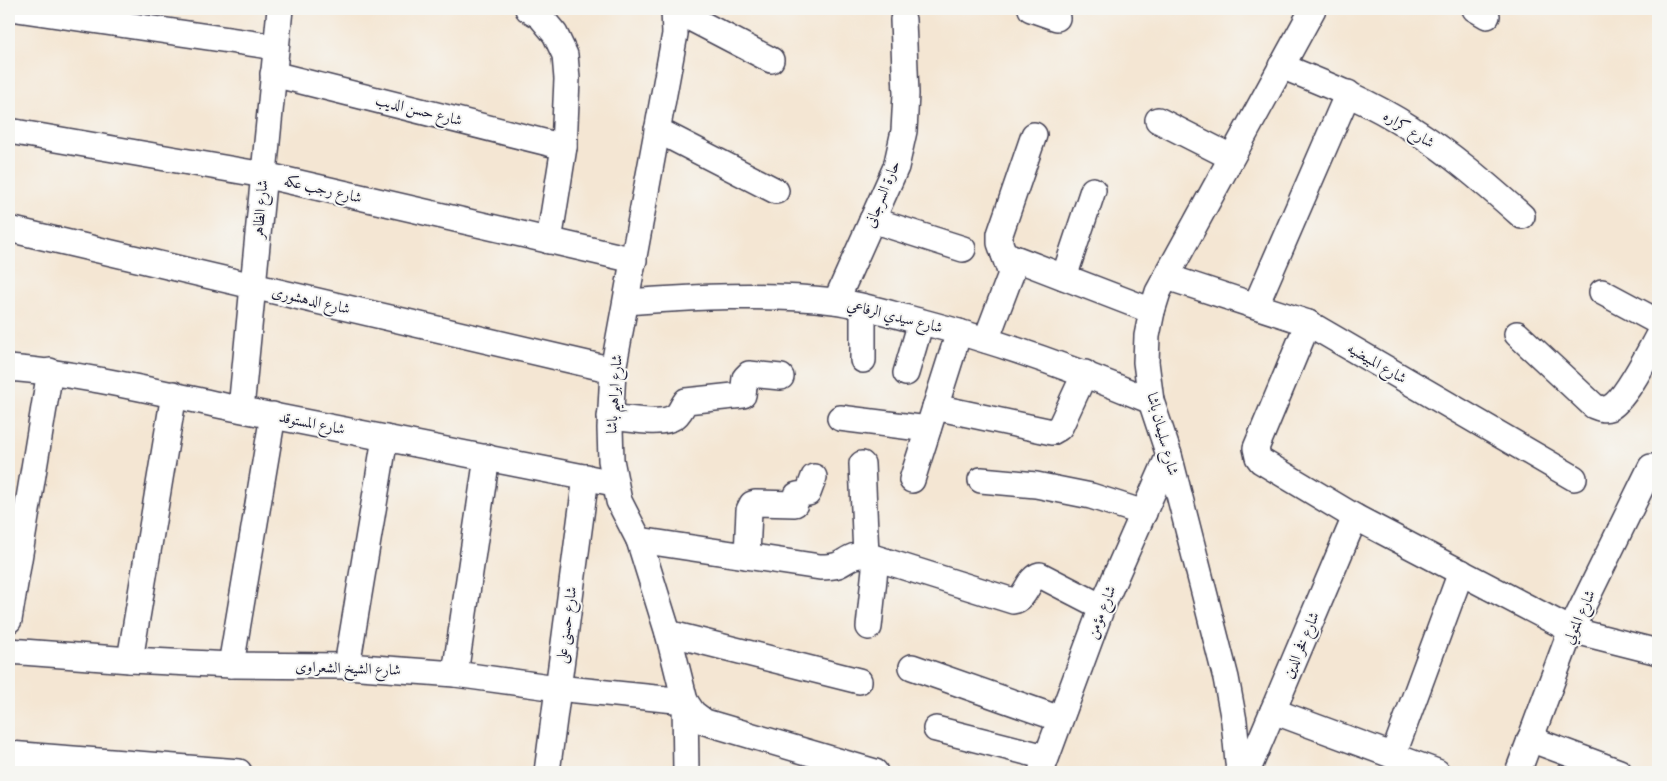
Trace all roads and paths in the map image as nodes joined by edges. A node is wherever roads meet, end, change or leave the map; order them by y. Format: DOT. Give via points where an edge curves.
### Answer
graph roads {
  1 [pos="17,9"];
  2 [pos="280,9"];
  3 [pos="528,9"];
  4 [pos="675,9"];
  5 [pos="1031,9"];
  6 [pos="1313,9"];
  7 [pos="1057,18"];
  8 [pos="903,20"];
  9 [pos="276,46"];
  10 [pos="771,60"];
  11 [pos="1281,66"];
  12 [pos="273,74"];
  13 [pos="1348,94"];
  14 [pos="1158,120"];
  15 [pos="657,130"];
  16 [pos="9,131"];
  17 [pos="1034,135"];
  18 [pos="564,147"];
  19 [pos="1231,157"];
  20 [pos="264,175"];
  21 [pos="776,190"];
  22 [pos="1093,190"];
  23 [pos="1522,216"];
  24 [pos="872,220"];
  25 [pos="9,229"];
  26 [pos="549,241"];
  27 [pos="963,249"];
  28 [pos="1004,254"];
  29 [pos="634,260"];
  30 [pos="1064,277"];
  31 [pos="1167,277"];
  32 [pos="253,286"];
  33 [pos="1602,292"];
  34 [pos="836,301"];
  35 [pos="626,302"];
  36 [pos="1256,305"];
  37 [pos="863,307"];
  38 [pos="1152,311"];
  39 [pos="921,322"];
  40 [pos="1658,322"];
  41 [pos="1308,323"];
  42 [pos="960,332"];
  43 [pos="1516,334"];
  44 [pos="1658,336"];
  45 [pos="986,340"];
  46 [pos="863,360"];
  47 [pos="9,368"];
  48 [pos="612,370"];
  49 [pos="50,371"];
  50 [pos="906,373"];
  51 [pos="1085,373"];
  52 [pos="781,377"];
  53 [pos="174,394"];
  54 [pos="1151,401"];
  55 [pos="241,409"];
  56 [pos="273,415"];
  57 [pos="610,417"];
  58 [pos="840,418"];
  59 [pos="932,418"];
  60 [pos="385,438"];
  61 [pos="1169,455"];
  62 [pos="487,458"];
  63 [pos="862,464"];
  64 [pos="1650,467"];
  65 [pos="586,477"];
  66 [pos="814,477"];
  67 [pos="1574,478"];
  68 [pos="912,480"];
  69 [pos="981,480"];
  70 [pos="614,483"];
  71 [pos="1144,513"];
  72 [pos="1355,517"];
  73 [pos="639,540"];
  74 [pos="747,556"];
  75 [pos="871,557"];
  76 [pos="1461,572"];
  77 [pos="1102,607"];
  78 [pos="9,620"];
  79 [pos="869,627"];
  80 [pos="1571,630"];
  81 [pos="668,633"];
  82 [pos="9,651"];
  83 [pos="1658,652"];
  84 [pos="130,660"];
  85 [pos="231,665"];
  86 [pos="347,666"];
  87 [pos="912,667"];
  88 [pos="455,674"];
  89 [pos="859,681"];
  90 [pos="557,688"];
  91 [pos="685,701"];
  92 [pos="1273,710"];
  93 [pos="1060,720"];
  94 [pos="936,729"];
  95 [pos="1530,739"];
  96 [pos="9,754"];
  97 [pos="1393,756"];
  98 [pos="796,761"];
  99 [pos="1044,765"];
  100 [pos="859,770"];
  101 [pos="239,772"];
  102 [pos="547,772"];
  103 [pos="686,772"];
  104 [pos="1239,772"];
  105 [pos="1247,772"];
  106 [pos="1437,772"];
  107 [pos="1518,772"];
  108 [pos="1619,772"];
  1 -- 9 [label="street"];
  2 -- 9 [label="street, شارع الظاهر"];
  3 -- 18 [label="street" via="540,16 555,34 565,55"];
  4 -- 10 [label="street"];
  4 -- 15 [label="street, شارع ابراهيم باشا" via="676,34"];
  5 -- 7 [label="street"];
  6 -- 11 [label="street, شارع سليمان باشا"];
  8 -- 24 [label="street, حارة السرجانى" via="904,131 896,167"];
  9 -- 12 [label="street, شارع الظاهر"];
  11 -- 13 [label="street, شارع كراره"];
  11 -- 19 [label="street, شارع سليمان باشا"];
  12 -- 18 [label="street, شارع حسن الديب"];
  12 -- 20 [label="street, شارع الظاهر"];
  13 -- 23 [label="street, شارع كراره" via="1411,128 1469,169"];
  13 -- 36 [label="street"];
  14 -- 19 [label="street"];
  15 -- 21 [label="street"];
  15 -- 29 [label="street, شارع ابراهيم باشا"];
  16 -- 20 [label="street, شارع رجب عكه"];
  17 -- 28 [label="street" via="1000,234"];
  18 -- 26 [label="street"];
  19 -- 31 [label="street, شارع سليمان باشا"];
  20 -- 26 [label="street, شارع رجب عكه"];
  20 -- 32 [label="street, شارع الظاهر"];
  22 -- 30 [label="street"];
  24 -- 27 [label="street"];
  24 -- 34 [label="street, حارة السرجانى"];
  25 -- 32 [label="street, شارع الدهشورى"];
  26 -- 29 [label="street, شارع رجب عكه"];
  28 -- 30 [label="street"];
  28 -- 45 [label="street" via="1010,276"];
  29 -- 35 [label="street, شارع ابراهيم باشا"];
  30 -- 38 [label="street"];
  31 -- 36 [label="street, شارع المبيضيه"];
  31 -- 38 [label="street, شارع سليمان باشا"];
  32 -- 48 [label="street, شارع الدهشورى"];
  32 -- 55 [label="street, شارع الظاهر"];
  33 -- 40 [label="street"];
  34 -- 35 [label="street, شارع سيدي الرفاعي" via="692,297"];
  34 -- 37 [label="street, شارع سيدي الرفاعي"];
  35 -- 48 [label="street, شارع ابراهيم باشا"];
  36 -- 41 [label="street, شارع المبيضيه"];
  37 -- 39 [label="street, شارع سيدي الرفاعي"];
  37 -- 46 [label="street"];
  38 -- 54 [label="street, شارع سليمان باشا" via="1146,362"];
  39 -- 42 [label="street, شارع سيدي الرفاعي"];
  39 -- 50 [label="street"];
  41 -- 67 [label="street, شارع المبيضيه"];
  41 -- 72 [label="street" via="1256,448 1258,457"];
  42 -- 45 [label="street, شارع سيدي الرفاعي"];
  42 -- 59 [label="street"];
  43 -- 44 [label="street" via="1594,406 1602,409 1611,407 1629,386"];
  45 -- 51 [label="street, شارع سيدي الرفاعي"];
  47 -- 49 [label="street, شارع المستوقد"];
  48 -- 57 [label="street, شارع ابراهيم باشا"];
  49 -- 53 [label="street, شارع المستوقد"];
  49 -- 78 [label="street"];
  51 -- 54 [label="street, شارع سيدي الرفاعي"];
  51 -- 59 [label="street" via="1061,425 1052,432"];
  52 -- 57 [label="street" via="748,374 743,395 686,401 677,416 670,419"];
  53 -- 55 [label="street, شارع المستوقد"];
  53 -- 84 [label="street"];
  54 -- 61 [label="street, شارع سليمان باشا"];
  55 -- 56 [label="street, شارع المستوقد"];
  56 -- 60 [label="street, شارع المستوقد"];
  56 -- 85 [label="street"];
  57 -- 70 [label="street, شارع ابراهيم باشا"];
  58 -- 59 [label="street"];
  59 -- 68 [label="street"];
  60 -- 62 [label="street, شارع المستوقد"];
  60 -- 86 [label="street"];
  61 -- 71 [label="street, شارع مؤمن"];
  61 -- 104 [label="street, شارع سليمان باشا" via="1226,678"];
  62 -- 65 [label="street, شارع المستوقد"];
  62 -- 88 [label="street"];
  63 -- 75 [label="street"];
  64 -- 80 [label="street, شارع المتولي"];
  65 -- 70 [label="street, شارع المستوقد"];
  65 -- 90 [label="street, شارع حسنى على"];
  66 -- 74 [label="street" via="808,493 797,495 795,504 756,503 750,506"];
  69 -- 71 [label="street" via="1073,492"];
  70 -- 73 [label="street, شارع ابراهيم باشا" via="619,501"];
  71 -- 77 [label="street, شارع مؤمن"];
  72 -- 76 [label="street"];
  72 -- 92 [label="street, شارع فخر الدين"];
  73 -- 74 [label="street"];
  73 -- 81 [label="street, شارع ابراهيم باشا"];
  74 -- 75 [label="street" via="829,567 850,557"];
  75 -- 77 [label="street" via="1013,601 1020,599 1034,578 1040,575"];
  75 -- 79 [label="street"];
  76 -- 80 [label="street"];
  76 -- 97 [label="street"];
  77 -- 93 [label="street, شارع مؤمن"];
  80 -- 83 [label="street"];
  80 -- 95 [label="street, شارع المتولي"];
  81 -- 89 [label="street"];
  81 -- 91 [label="street, شارع ابراهيم باشا"];
  82 -- 84 [label="street, شارع الشيخ الشعراوى"];
  84 -- 85 [label="street, شارع الشيخ الشعراوى"];
  85 -- 86 [label="street, شارع الشيخ الشعراوى"];
  86 -- 88 [label="street, شارع الشيخ الشعراوى"];
  87 -- 93 [label="street"];
  88 -- 90 [label="street, شارع الشيخ الشعراوى"];
  90 -- 91 [label="street, شارع الشيخ الشعراوى"];
  90 -- 102 [label="street, شارع حسنى على"];
  91 -- 98 [label="street" via="705,722"];
  91 -- 103 [label="street, شارع ابراهيم باشا"];
  92 -- 97 [label="street"];
  92 -- 105 [label="street, شارع فخر الدين"];
  93 -- 99 [label="street, شارع مؤمن"];
  94 -- 99 [label="street"];
  95 -- 107 [label="street, شارع المتولي"];
  95 -- 108 [label="street"];
  96 -- 101 [label="street"];
  97 -- 106 [label="street"];
  98 -- 100 [label="street"];
}
